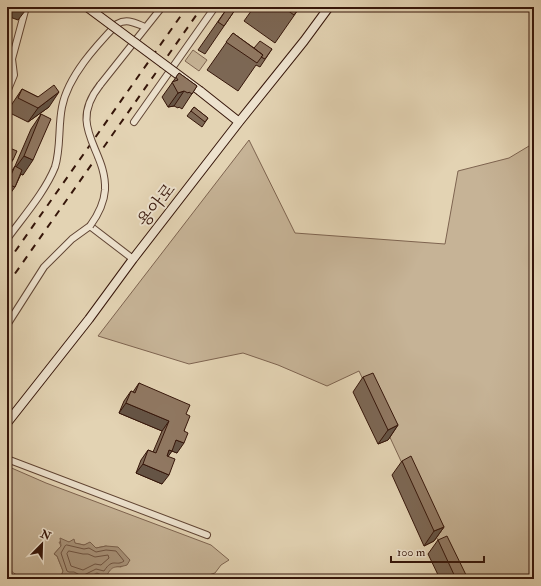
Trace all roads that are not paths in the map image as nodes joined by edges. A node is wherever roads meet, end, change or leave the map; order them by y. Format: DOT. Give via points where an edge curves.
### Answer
graph roads {
  1 [pos="26,7"];
  2 [pos="87,7"];
  3 [pos="162,7"];
  4 [pos="215,7"];
  5 [pos="329,7"];
  6 [pos="145,27"];
  7 [pos="7,92"];
  8 [pos="134,122"];
  9 [pos="238,122"];
  10 [pos="90,226"];
  11 [pos="7,237"];
  12 [pos="133,259"];
  13 [pos="7,325"];
  14 [pos="7,422"];
  15 [pos="7,459"];
  16 [pos="206,535"];
  1 -- 7 [label="street" via="12,59 14,76"];
  2 -- 9 [label="street, bridge"];
  3 -- 6 [label="street"];
  4 -- 8 [label="street"];
  5 -- 9 [label="street, 용아로"];
  6 -- 10 [label="street, bridge" via="93,94 89,103 86,123 103,171 105,189 99,214"];
  6 -- 11 [label="street" via="122,20 71,81 62,106 59,147 54,168 38,197"];
  9 -- 12 [label="street, 용아로"];
  10 -- 12 [label="street"];
  10 -- 13 [label="street" via="72,239 44,267"];
  12 -- 14 [label="street, 용아로"];
  15 -- 16 [label="street"];
}
